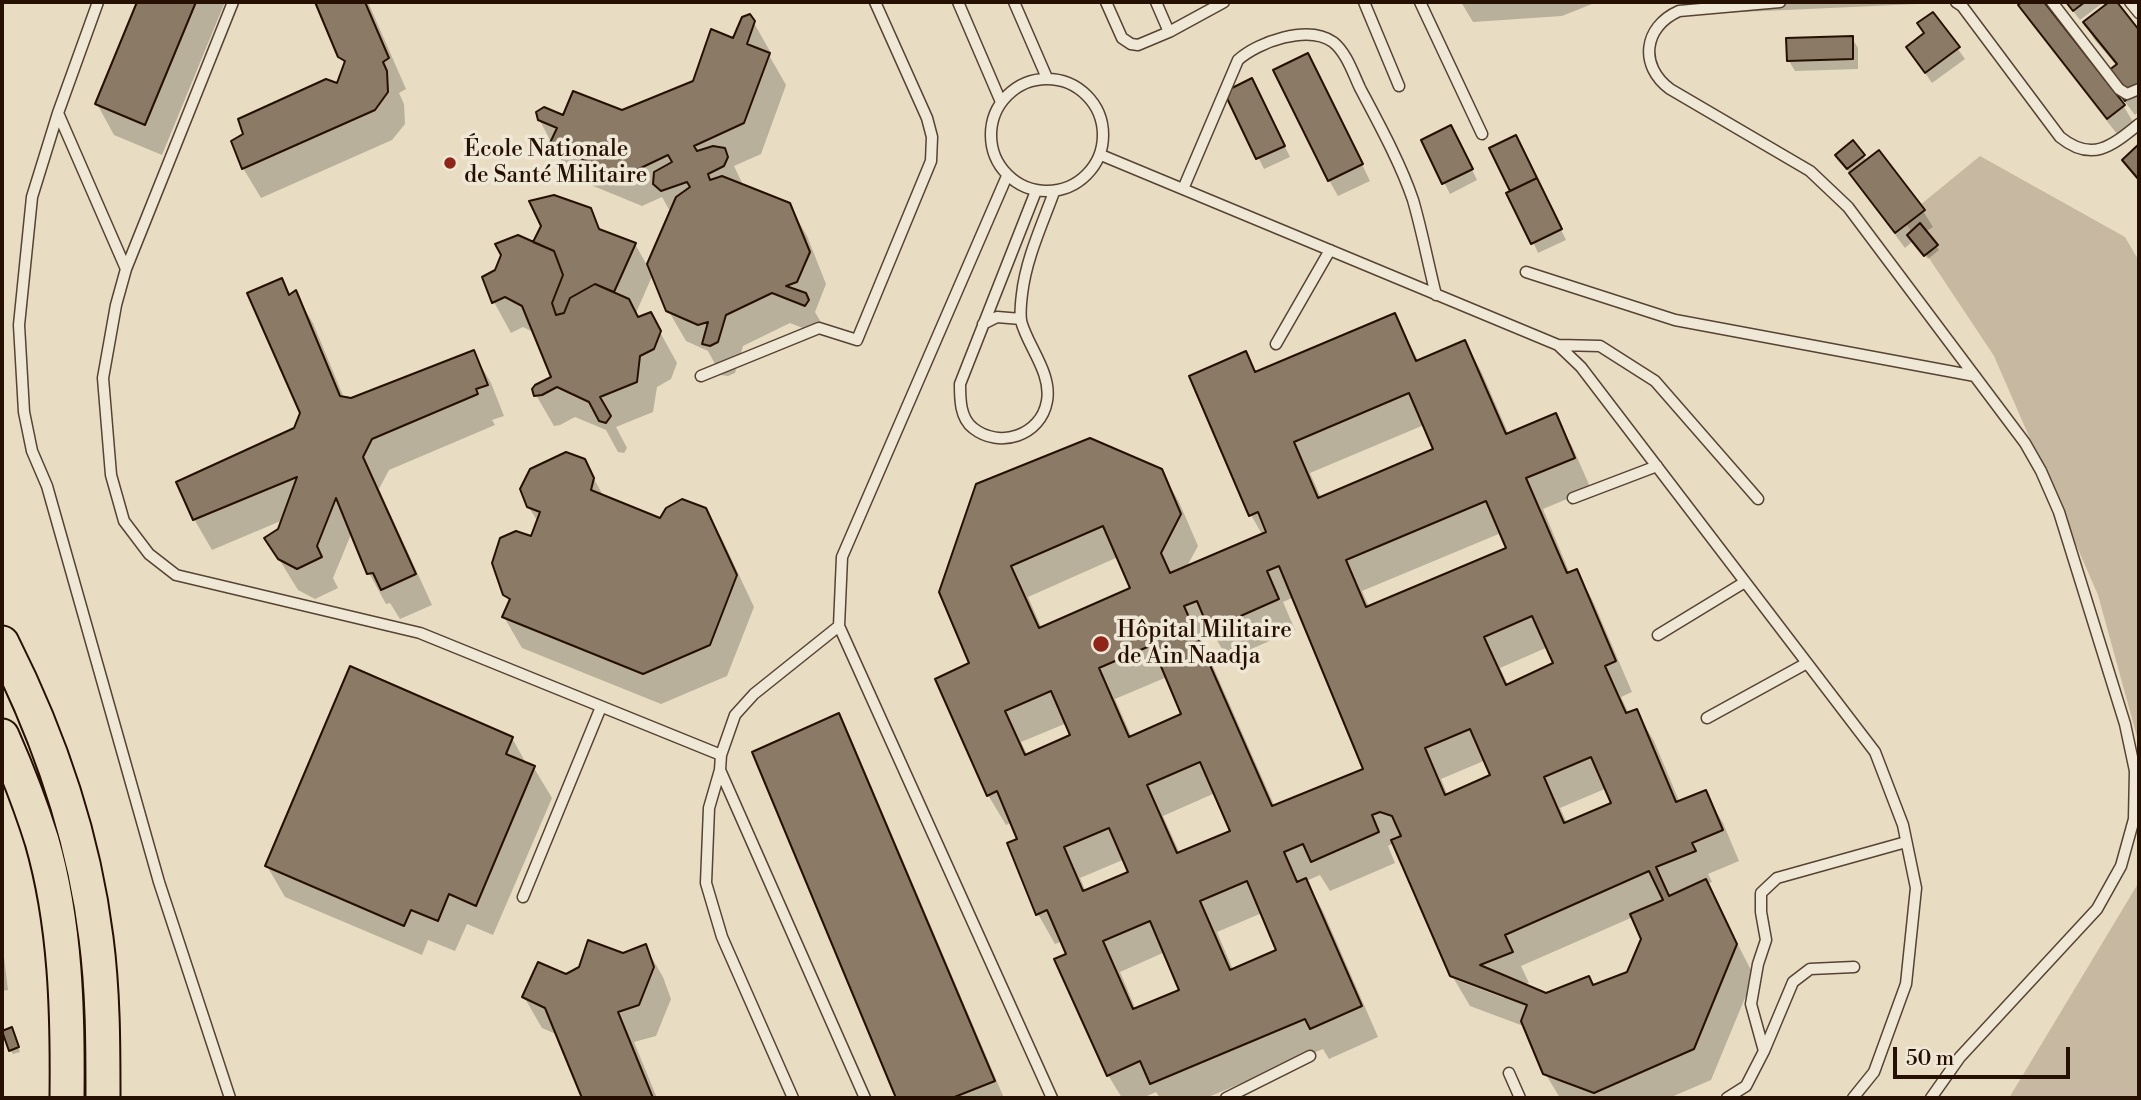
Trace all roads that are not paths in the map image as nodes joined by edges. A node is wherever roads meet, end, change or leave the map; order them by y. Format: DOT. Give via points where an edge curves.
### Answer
graph roads {
  1 [pos="98,2"];
  2 [pos="233,2"];
  3 [pos="875,2"];
  4 [pos="958,2"];
  5 [pos="1014,2"];
  6 [pos="1106,2"];
  7 [pos="1156,2"];
  8 [pos="1224,2"];
  9 [pos="1364,2"];
  10 [pos="1420,2"];
  11 [pos="1780,2"];
  12 [pos="1956,2"];
  13 [pos="2052,2"];
  14 [pos="2130,2"];
  15 [pos="1208,6"];
  16 [pos="2139,13"];
  17 [pos="1169,33"];
  18 [pos="1047,78"];
  19 [pos="1399,86"];
  20 [pos="2139,89"];
  21 [pos="1001,103"];
  22 [pos="58,113"];
  23 [pos="2139,124"];
  24 [pos="1482,134"];
  25 [pos="1101,155"];
  26 [pos="1007,176"];
  27 [pos="1183,189"];
  28 [pos="1036,191"];
  29 [pos="1054,192"];
  30 [pos="1330,250"];
  31 [pos="126,269"];
  32 [pos="1526,272"];
  33 [pos="1436,295"];
  34 [pos="1021,319"];
  35 [pos="983,324"];
  36 [pos="1276,344"];
  37 [pos="1558,345"];
  38 [pos="701,376"];
  39 [pos="1975,376"];
  40 [pos="1657,466"];
  41 [pos="1573,498"];
  42 [pos="1758,499"];
  43 [pos="1745,582"];
  44 [pos="839,626"];
  45 [pos="1658,635"];
  46 [pos="2,643"];
  47 [pos="1807,663"];
  48 [pos="601,708"];
  49 [pos="1707,718"];
  50 [pos="2,736"];
  51 [pos="721,755"];
  52 [pos="720,770"];
  53 [pos="1906,842"];
  54 [pos="523,897"];
  55 [pos="1854,967"];
  56 [pos="1764,1051"];
  57 [pos="1310,1056"];
  58 [pos="1509,1073"];
  59 [pos="67,1098"];
  60 [pos="103,1098"];
  61 [pos="230,1098"];
  62 [pos="793,1098"];
  63 [pos="865,1098"];
  64 [pos="1051,1098"];
  65 [pos="1226,1098"];
  66 [pos="1520,1098"];
  67 [pos="1727,1098"];
  68 [pos="1853,1098"];
  69 [pos="1931,1098"];
  1 -- 22 [label="lane"];
  2 -- 31 [label="lane"];
  3 -- 38 [label="lane" via="927,118 931,161 857,340 819,328"];
  4 -- 21 [label="lane"];
  5 -- 18 [label="lane"];
  6 -- 17 [label="lane" via="1126,42 1143,45"];
  7 -- 17 [label="lane"];
  8 -- 15 [label="lane"];
  9 -- 19 [label="lane"];
  10 -- 24 [label="lane"];
  11 -- 39 [label="lane" via="1679,10 1670,15 1656,28 1649,47 1656,75 1670,89 1789,158 1830,188"];
  12 -- 23 [label="lane" via="2068,144 2099,150"];
  13 -- 20 [label="lane" via="2119,89 2127,94"];
  14 -- 16 [label="lane"];
  15 -- 17 [label="lane"];
  18 -- 21 [label="lane" via="1016,88"];
  18 -- 25 [label="lane" via="1068,82 1095,105 1104,136"];
  21 -- 26 [label="lane" via="990,134 993,154"];
  22 -- 31 [label="lane"];
  22 -- 61 [label="lane" via="32,197 19,326 24,412 159,881"];
  25 -- 27 [label="lane"];
  25 -- 29 [label="lane" via="1074,186"];
  26 -- 28 [label="lane"];
  26 -- 44 [label="lane" via="842,557"];
  27 -- 30 [label="lane"];
  27 -- 33 [label="lane" via="1238,60 1283,37 1310,34 1331,41 1378,122 1412,199"];
  28 -- 29 [label="lane"];
  28 -- 35 [label="lane"];
  29 -- 34 [label="lane" via="1029,258"];
  30 -- 33 [label="lane"];
  30 -- 36 [label="lane"];
  31 -- 48 [label="lane" via="103,378 111,475 124,521 149,554 176,575 420,632"];
  32 -- 39 [label="lane" via="1675,320"];
  33 -- 37 [label="lane"];
  34 -- 35 [label="lane" via="998,317"];
  34 -- 35 [label="lane" via="1047,383 1047,402 1025,434 1002,440 983,436 969,425 960,405 960,384"];
  37 -- 40 [label="lane" via="1581,367"];
  37 -- 42 [label="lane" via="1600,346 1654,381"];
  39 -- 69 [label="lane" via="2025,443 2059,512 2125,724 2136,795 2121,866 2097,909 1960,1057"];
  40 -- 41 [label="lane"];
  40 -- 43 [label="lane"];
  43 -- 45 [label="lane"];
  43 -- 47 [label="lane"];
  44 -- 51 [label="lane" via="754,694 735,715"];
  44 -- 64 [label="lane"];
  46 -- 60 [label="highway" via="61,782 88,885 101,990"];
  47 -- 49 [label="lane"];
  47 -- 53 [label="lane" via="1875,752"];
  48 -- 51 [label="lane"];
  48 -- 54 [label="lane"];
  50 -- 59 [label="highway" via="42,842 53,891 66,992"];
  51 -- 52 [label="lane"];
  52 -- 62 [label="lane" via="709,808 706,883 722,937"];
  52 -- 63 [label="lane"];
  53 -- 56 [label="lane" via="1777,878 1761,893 1766,940 1751,1004"];
  53 -- 68 [label="lane" via="1916,888 1906,984 1874,1072"];
  55 -- 56 [label="lane" via="1810,969 1793,982"];
  56 -- 67 [label="lane" via="1746,1086"];
  57 -- 65 [label="lane"];
  58 -- 66 [label="lane"];
}
